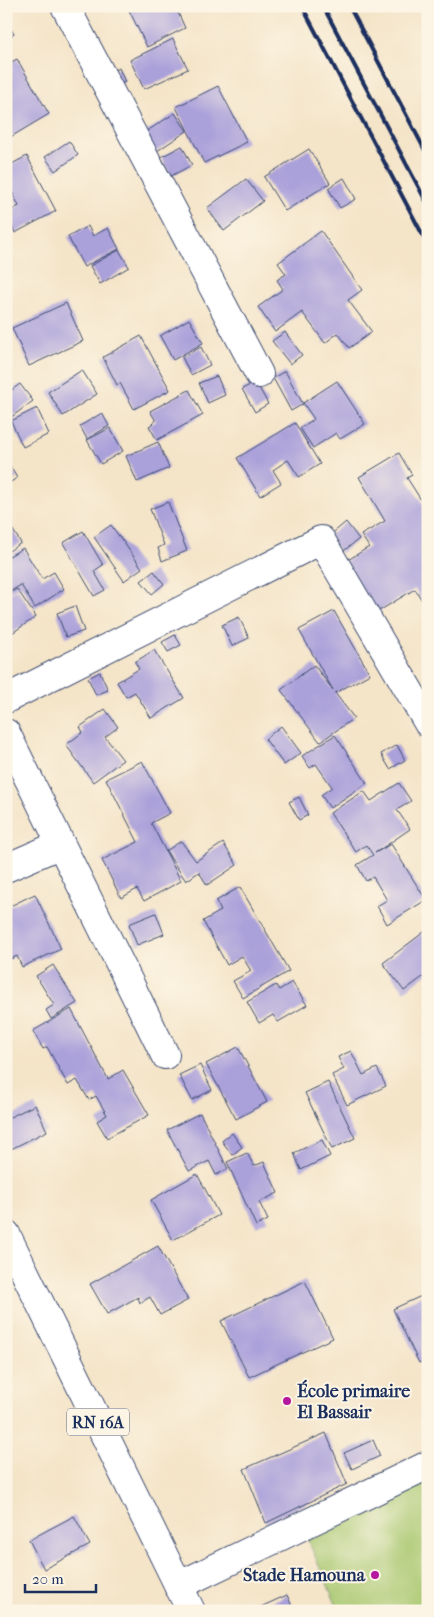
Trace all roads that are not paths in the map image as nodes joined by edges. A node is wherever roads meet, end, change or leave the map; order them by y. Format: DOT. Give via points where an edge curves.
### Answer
graph roads {
  1 [pos="65,6"];
  2 [pos="260,374"];
  3 [pos="6,698"];
  4 [pos="428,723"];
  5 [pos="6,733"];
  6 [pos="61,844"];
  7 [pos="6,868"];
  8 [pos="165,1055"];
  9 [pos="6,1234"];
  10 [pos="428,1465"];
  11 [pos="178,1586"];
  12 [pos="191,1611"];
  1 -- 2 [label="street"];
  3 -- 4 [label="street" via="321,540"];
  5 -- 6 [label="street"];
  6 -- 7 [label="street"];
  6 -- 8 [label="street"];
  9 -- 11 [label="street, RN 16A"];
  10 -- 11 [label="street"];
  11 -- 12 [label="street, RN 16A"];
}
